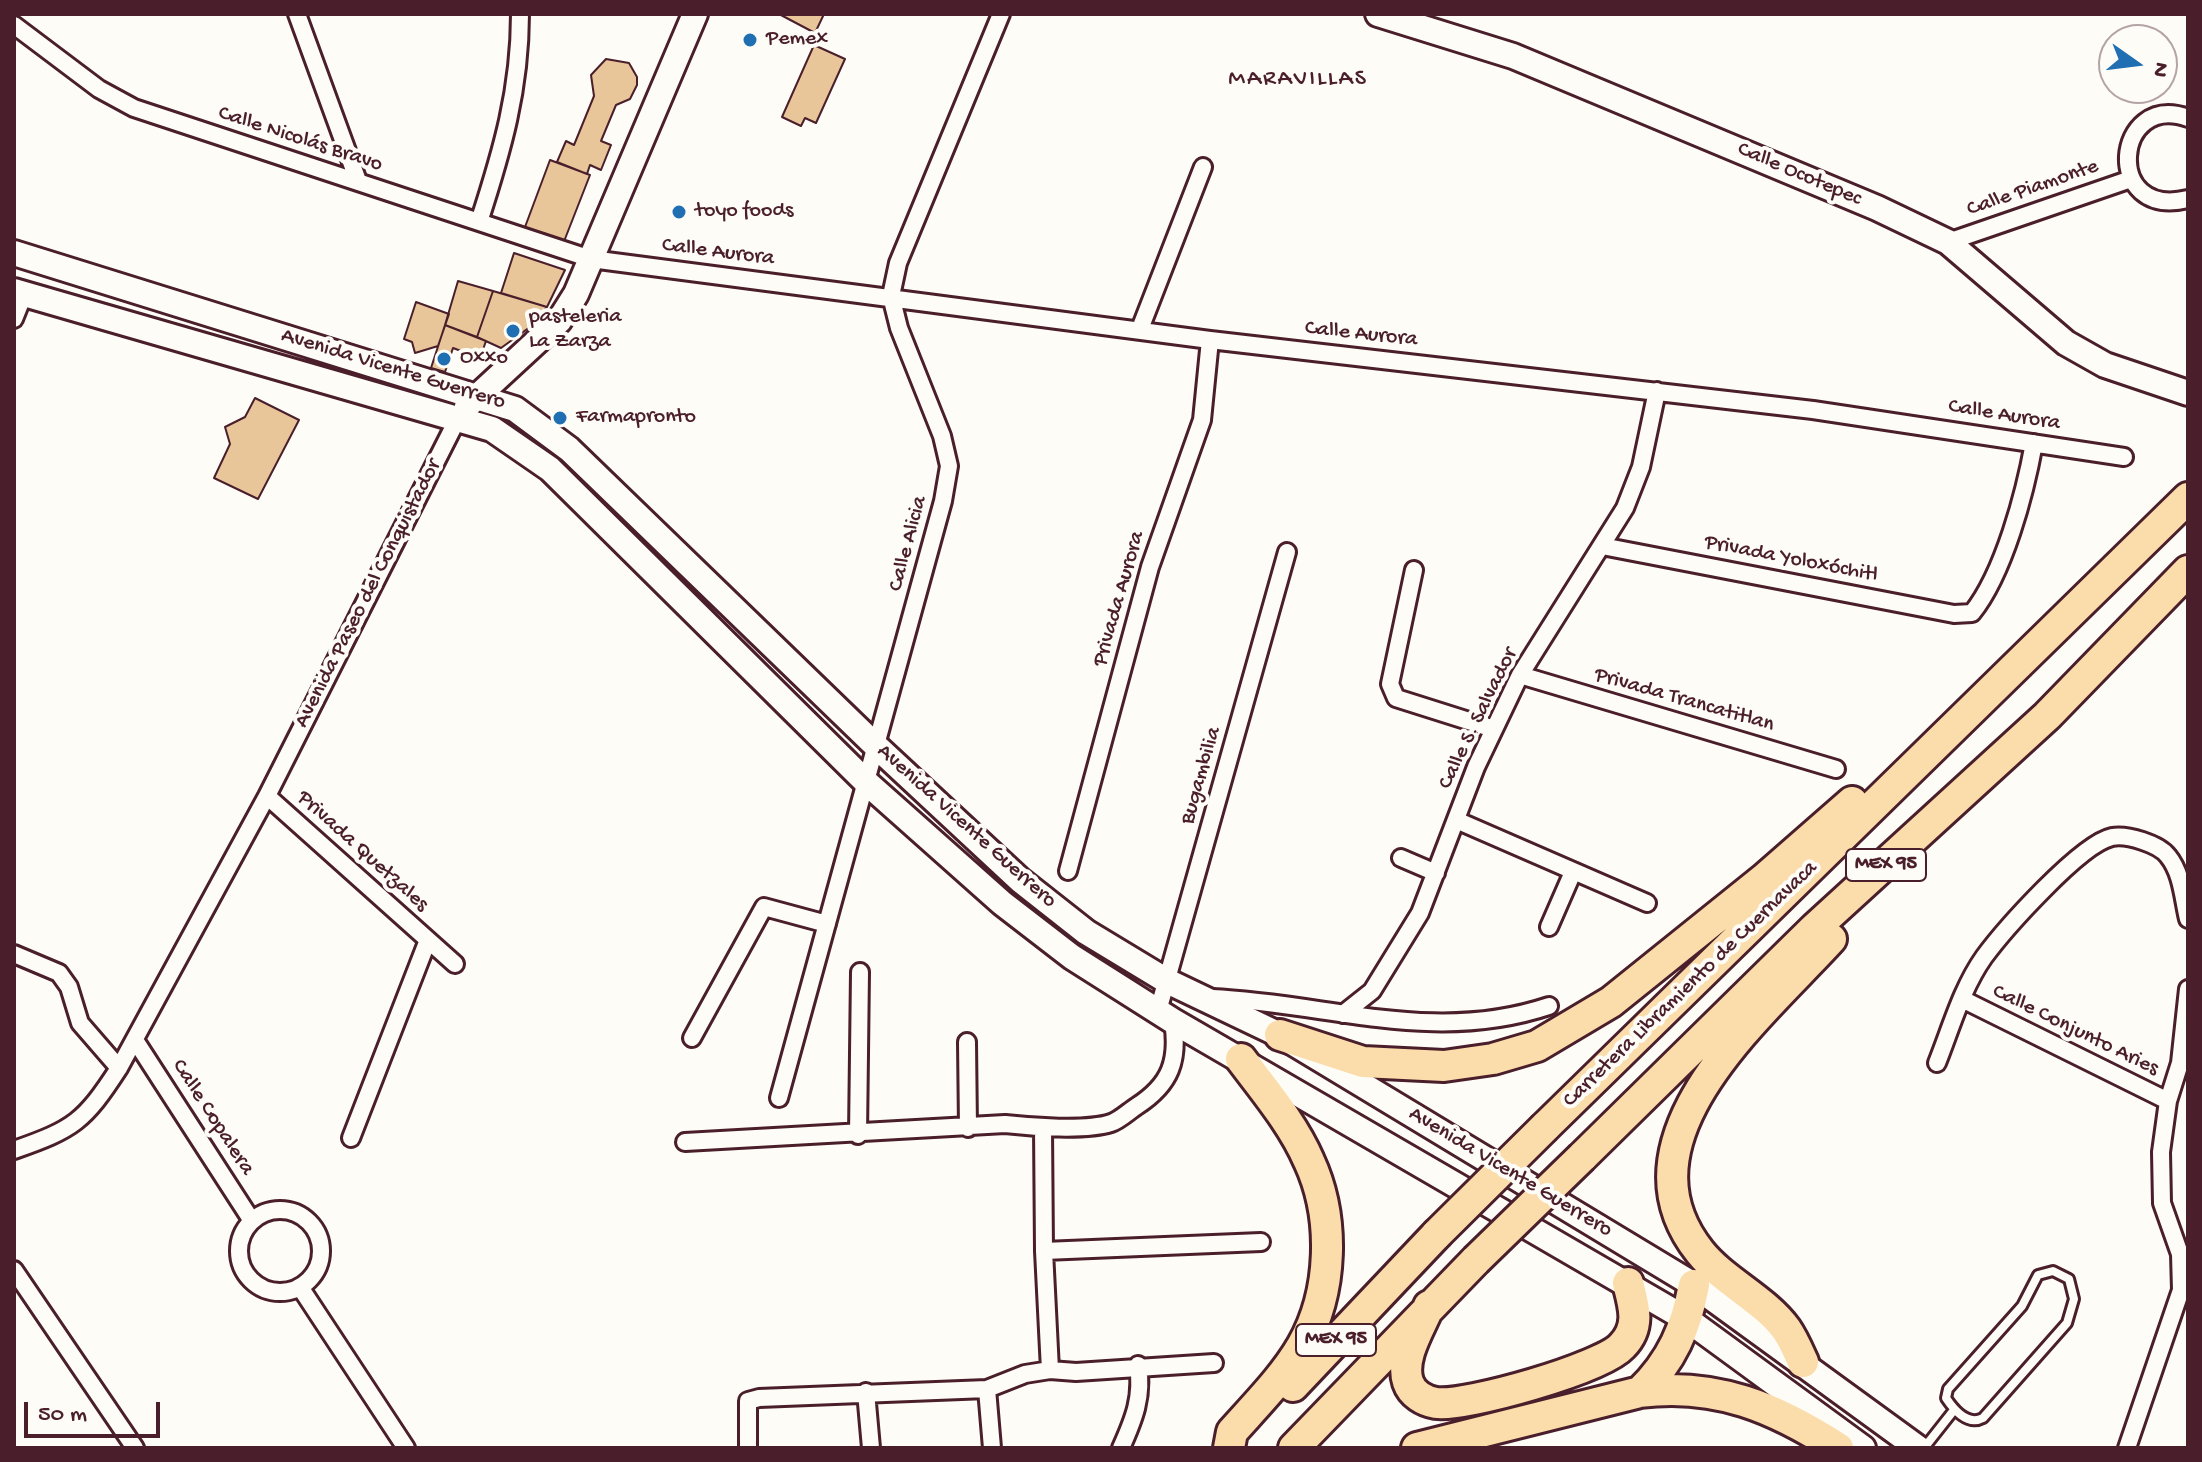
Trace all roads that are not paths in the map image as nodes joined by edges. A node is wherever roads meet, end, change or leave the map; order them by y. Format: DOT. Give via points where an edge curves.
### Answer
graph roads {
  1 [pos="297,14"];
  2 [pos="520,14"];
  3 [pos="695,14"];
  4 [pos="1001,14"];
  5 [pos="1378,14"];
  6 [pos="14,25"];
  7 [pos="2188,118"];
  8 [pos="1203,167"];
  9 [pos="2131,179"];
  10 [pos="358,181"];
  11 [pos="2188,199"];
  12 [pos="479,222"];
  13 [pos="1948,242"];
  14 [pos="14,253"];
  15 [pos="591,259"];
  16 [pos="19,293"];
  17 [pos="891,296"];
  18 [pos="14,319"];
  19 [pos="1140,329"];
  20 [pos="1210,340"];
  21 [pos="1657,391"];
  22 [pos="2188,393"];
  23 [pos="475,395"];
  24 [pos="458,418"];
  25 [pos="2034,443"];
  26 [pos="2124,457"];
  27 [pos="2188,498"];
  28 [pos="1602,546"];
  29 [pos="1287,552"];
  30 [pos="1414,570"];
  31 [pos="2188,571"];
  32 [pos="1520,675"];
  33 [pos="1982,700"];
  34 [pos="1494,729"];
  35 [pos="877,747"];
  36 [pos="1836,769"];
  37 [pos="867,783"];
  38 [pos="267,796"];
  39 [pos="1946,812"];
  40 [pos="1456,820"];
  41 [pos="1401,858"];
  42 [pos="1068,871"];
  43 [pos="1573,872"];
  44 [pos="1436,873"];
  45 [pos="1647,903"];
  46 [pos="2188,919"];
  47 [pos="827,924"];
  48 [pos="1549,927"];
  49 [pos="428,940"];
  50 [pos="14,954"];
  51 [pos="455,964"];
  52 [pos="860,972"];
  53 [pos="1167,981"];
  54 [pos="2188,989"];
  55 [pos="1207,998"];
  56 [pos="1962,999"];
  57 [pos="1549,1006"];
  58 [pos="1343,1014"];
  59 [pos="1166,1016"];
  60 [pos="1280,1035"];
  61 [pos="692,1038"];
  62 [pos="135,1040"];
  63 [pos="967,1042"];
  64 [pos="1241,1059"];
  65 [pos="1937,1063"];
  66 [pos="1333,1066"];
  67 [pos="119,1068"];
  68 [pos="779,1098"];
  69 [pos="1312,1099"];
  70 [pos="2168,1101"];
  71 [pos="968,1128"];
  72 [pos="1043,1128"];
  73 [pos="858,1135"];
  74 [pos="351,1138"];
  75 [pos="685,1142"];
  76 [pos="14,1150"];
  77 [pos="252,1221"];
  78 [pos="1261,1242"];
  79 [pos="1044,1251"];
  80 [pos="14,1270"];
  81 [pos="1628,1283"];
  82 [pos="1694,1285"];
  83 [pos="300,1287"];
  84 [pos="1429,1306"];
  85 [pos="1688,1320"];
  86 [pos="1803,1362"];
  87 [pos="1214,1363"];
  88 [pos="1138,1365"];
  89 [pos="1050,1370"];
  90 [pos="987,1389"];
  91 [pos="866,1392"];
  92 [pos="1640,1392"];
  93 [pos="1954,1410"];
  94 [pos="748,1447"];
  95 [pos="135,1448"];
  96 [pos="406,1448"];
  97 [pos="871,1448"];
  98 [pos="992,1448"];
  99 [pos="1121,1448"];
  100 [pos="1229,1448"];
  101 [pos="1237,1448"];
  102 [pos="1294,1448"];
  103 [pos="1417,1448"];
  104 [pos="1838,1448"];
  105 [pos="1863,1448"];
  106 [pos="1921,1448"];
  107 [pos="2127,1448"];
  1 -- 10 [label="street"];
  2 -- 12 [label="street" via="520,52 505,145"];
  3 -- 15 [label="main road, Avenida Paseo del Conquistador"];
  4 -- 17 [label="street, Calle Alicia" via="898,263"];
  5 -- 13 [label="main road, Calle Ocotepec" via="1513,56"];
  6 -- 10 [label="street, Calle Nicolás Bravo" via="99,89 134,108"];
  7 -- 9 [label="street" via="2162,114 2135,132 2127,155"];
  8 -- 19 [label="street"];
  9 -- 11 [label="street" via="2155,200"];
  9 -- 13 [label="street, Calle Piamonte"];
  10 -- 12 [label="street, Calle Nicolás Bravo"];
  12 -- 15 [label="street, Calle Nicolás Bravo"];
  13 -- 22 [label="main road, Calle Ocotepec" via="2066,343 2105,365"];
  14 -- 23 [label="main road, Avenida Vicente Guerrero"];
  15 -- 17 [label="street, Calle Aurora"];
  15 -- 23 [label="main road, Avenida Paseo del Conquistador" via="559,321"];
  16 -- 18 [label="street"];
  16 -- 24 [label="main road, Avenida Vicente Guerrero"];
  17 -- 19 [label="street, Calle Aurora"];
  17 -- 35 [label="street, Calle Alicia" via="949,466"];
  19 -- 20 [label="street, Calle Aurora"];
  20 -- 21 [label="street, Calle Aurora"];
  20 -- 42 [label="street, Privada Aurora" via="1202,420 1150,567"];
  21 -- 25 [label="street, Calle Aurora"];
  21 -- 28 [label="street, Calle S. Salvador" via="1641,467"];
  23 -- 24 [label="main road, Avenida Paseo del Conquistador"];
  23 -- 35 [label="main road, Avenida Vicente Guerrero" via="515,409 569,449"];
  24 -- 37 [label="main road, Avenida Vicente Guerrero" via="492,429 550,469"];
  24 -- 38 [label="street, Avenida Paseo del Conquistador"];
  25 -- 26 [label="street, Calle Aurora"];
  25 -- 28 [label="street, Privada Yoloxóchitl" via="2005,545 1983,600 1972,613 1954,614"];
  27 -- 33 [label="highway, Carretera Libramiento de Cuernavaca / MEX 95"];
  28 -- 32 [label="street, Calle S. Salvador"];
  29 -- 53 [label="street, Bugambilia"];
  30 -- 34 [label="street" via="1391,692"];
  31 -- 39 [label="highway, Carretera Libramiento de Cuernavaca / MEX 95"];
  32 -- 34 [label="street, Calle S. Salvador"];
  32 -- 36 [label="street, Privada Trancatitlan"];
  33 -- 60 [label="highway" via="1923,739 1764,879 1611,1002 1537,1046 1444,1066 1363,1062"];
  33 -- 101 [label="highway, Carretera Libramiento de Cuernavaca / MEX 95, bridge" via="1437,1234"];
  34 -- 40 [label="street, Calle S. Salvador"];
  35 -- 37 [label="street, Calle Alicia"];
  35 -- 53 [label="main road, Avenida Vicente Guerrero" via="1051,906"];
  37 -- 47 [label="street, Calle Alicia"];
  37 -- 59 [label="main road, Avenida Vicente Guerrero" via="1002,903 1072,957"];
  38 -- 49 [label="street, Privada Quetzales"];
  38 -- 62 [label="street, Avenida Paseo del Conquistador"];
  39 -- 84 [label="highway, Carretera Libramiento de Cuernavaca / MEX 95, bridge" via="1815,928"];
  39 -- 86 [label="highway" via="1733,1047 1704,1084 1675,1138 1671,1174 1676,1200 1699,1251 1785,1328"];
  40 -- 43 [label="street"];
  40 -- 44 [label="street, Calle S. Salvador"];
  41 -- 44 [label="street"];
  43 -- 45 [label="street"];
  43 -- 48 [label="street"];
  44 -- 58 [label="street, Calle S. Salvador" via="1420,913 1372,991"];
  46 -- 56 [label="street, Calle Conjunto Aries" via="2178,874 2167,853 2143,841 2113,837 2092,847 2027,905 1983,959"];
  47 -- 61 [label="street" via="764,907"];
  47 -- 68 [label="street, Calle Alicia"];
  49 -- 51 [label="street, Privada Quetzales"];
  49 -- 74 [label="street, Privada Quetzales"];
  50 -- 67 [label="street" via="59,973 80,1023"];
  52 -- 73 [label="street"];
  53 -- 55 [label="main road, Avenida Vicente Guerrero"];
  53 -- 59 [label="street, Bugambilia"];
  54 -- 70 [label="street, Calle Conjunto Aries" via="2180,1063"];
  55 -- 58 [label="street" via="1271,1001"];
  55 -- 60 [label="main road, Avenida Vicente Guerrero"];
  56 -- 65 [label="street, Calle Conjunto Aries"];
  56 -- 70 [label="street, Calle Conjunto Aries"];
  57 -- 58 [label="street" via="1470,1024 1427,1025"];
  59 -- 64 [label="main road, Avenida Vicente Guerrero"];
  59 -- 72 [label="street, Bugambilia" via="1177,1047 1174,1068 1155,1094 1111,1123"];
  60 -- 66 [label="main road, Avenida Vicente Guerrero"];
  62 -- 67 [label="street, Avenida Paseo del Conquistador"];
  62 -- 77 [label="street, Calle Copalera"];
  63 -- 71 [label="street"];
  64 -- 69 [label="main road, Avenida Vicente Guerrero"];
  64 -- 100 [label="highway" via="1309,1161 1320,1193 1328,1251 1318,1308 1302,1346 1232,1432"];
  66 -- 69 [label="main road"];
  66 -- 82 [label="main road, Avenida Vicente Guerrero"];
  67 -- 76 [label="street, Avenida Paseo del Conquistador" via="102,1095 65,1132"];
  69 -- 81 [label="main road, Avenida Vicente Guerrero"];
  70 -- 107 [label="street, Calle Conjunto Aries" via="2162,1203 2180,1254 2181,1290"];
  71 -- 72 [label="street, Bugambilia"];
  71 -- 73 [label="street, Bugambilia"];
  72 -- 79 [label="street"];
  73 -- 75 [label="street, Bugambilia"];
  77 -- 83 [label="street" via="239,1244 243,1270 274,1292"];
  77 -- 83 [label="street" via="284,1210 313,1227 320,1260"];
  78 -- 79 [label="street"];
  79 -- 89 [label="street"];
  80 -- 95 [label="street"];
  81 -- 84 [label="highway" via="1636,1310 1634,1329 1604,1361 1438,1404 1421,1399 1408,1384 1406,1363"];
  81 -- 85 [label="main road, Avenida Vicente Guerrero"];
  82 -- 85 [label="highway"];
  82 -- 86 [label="main road, Avenida Vicente Guerrero"];
  83 -- 96 [label="street"];
  84 -- 102 [label="highway, Carretera Libramiento de Cuernavaca / MEX 95"];
  85 -- 92 [label="highway" via="1669,1357"];
  85 -- 105 [label="main road, Avenida Vicente Guerrero"];
  86 -- 106 [label="main road, Avenida Vicente Guerrero"];
  87 -- 88 [label="street"];
  88 -- 89 [label="street" via="1105,1371"];
  88 -- 99 [label="street" via="1138,1410"];
  89 -- 90 [label="street"];
  90 -- 91 [label="street"];
  90 -- 98 [label="street"];
  91 -- 94 [label="street" via="748,1401"];
  91 -- 97 [label="street"];
  92 -- 103 [label="highway"];
  92 -- 104 [label="highway" via="1672,1388 1740,1399 1790,1417"];
  93 -- 93 [label="lane" via="1946,1398 1948,1389 2022,1306 2038,1275 2053,1271 2069,1279 2074,1299 2067,1323 1976,1422"];
  93 -- 106 [label="lane"];
}
